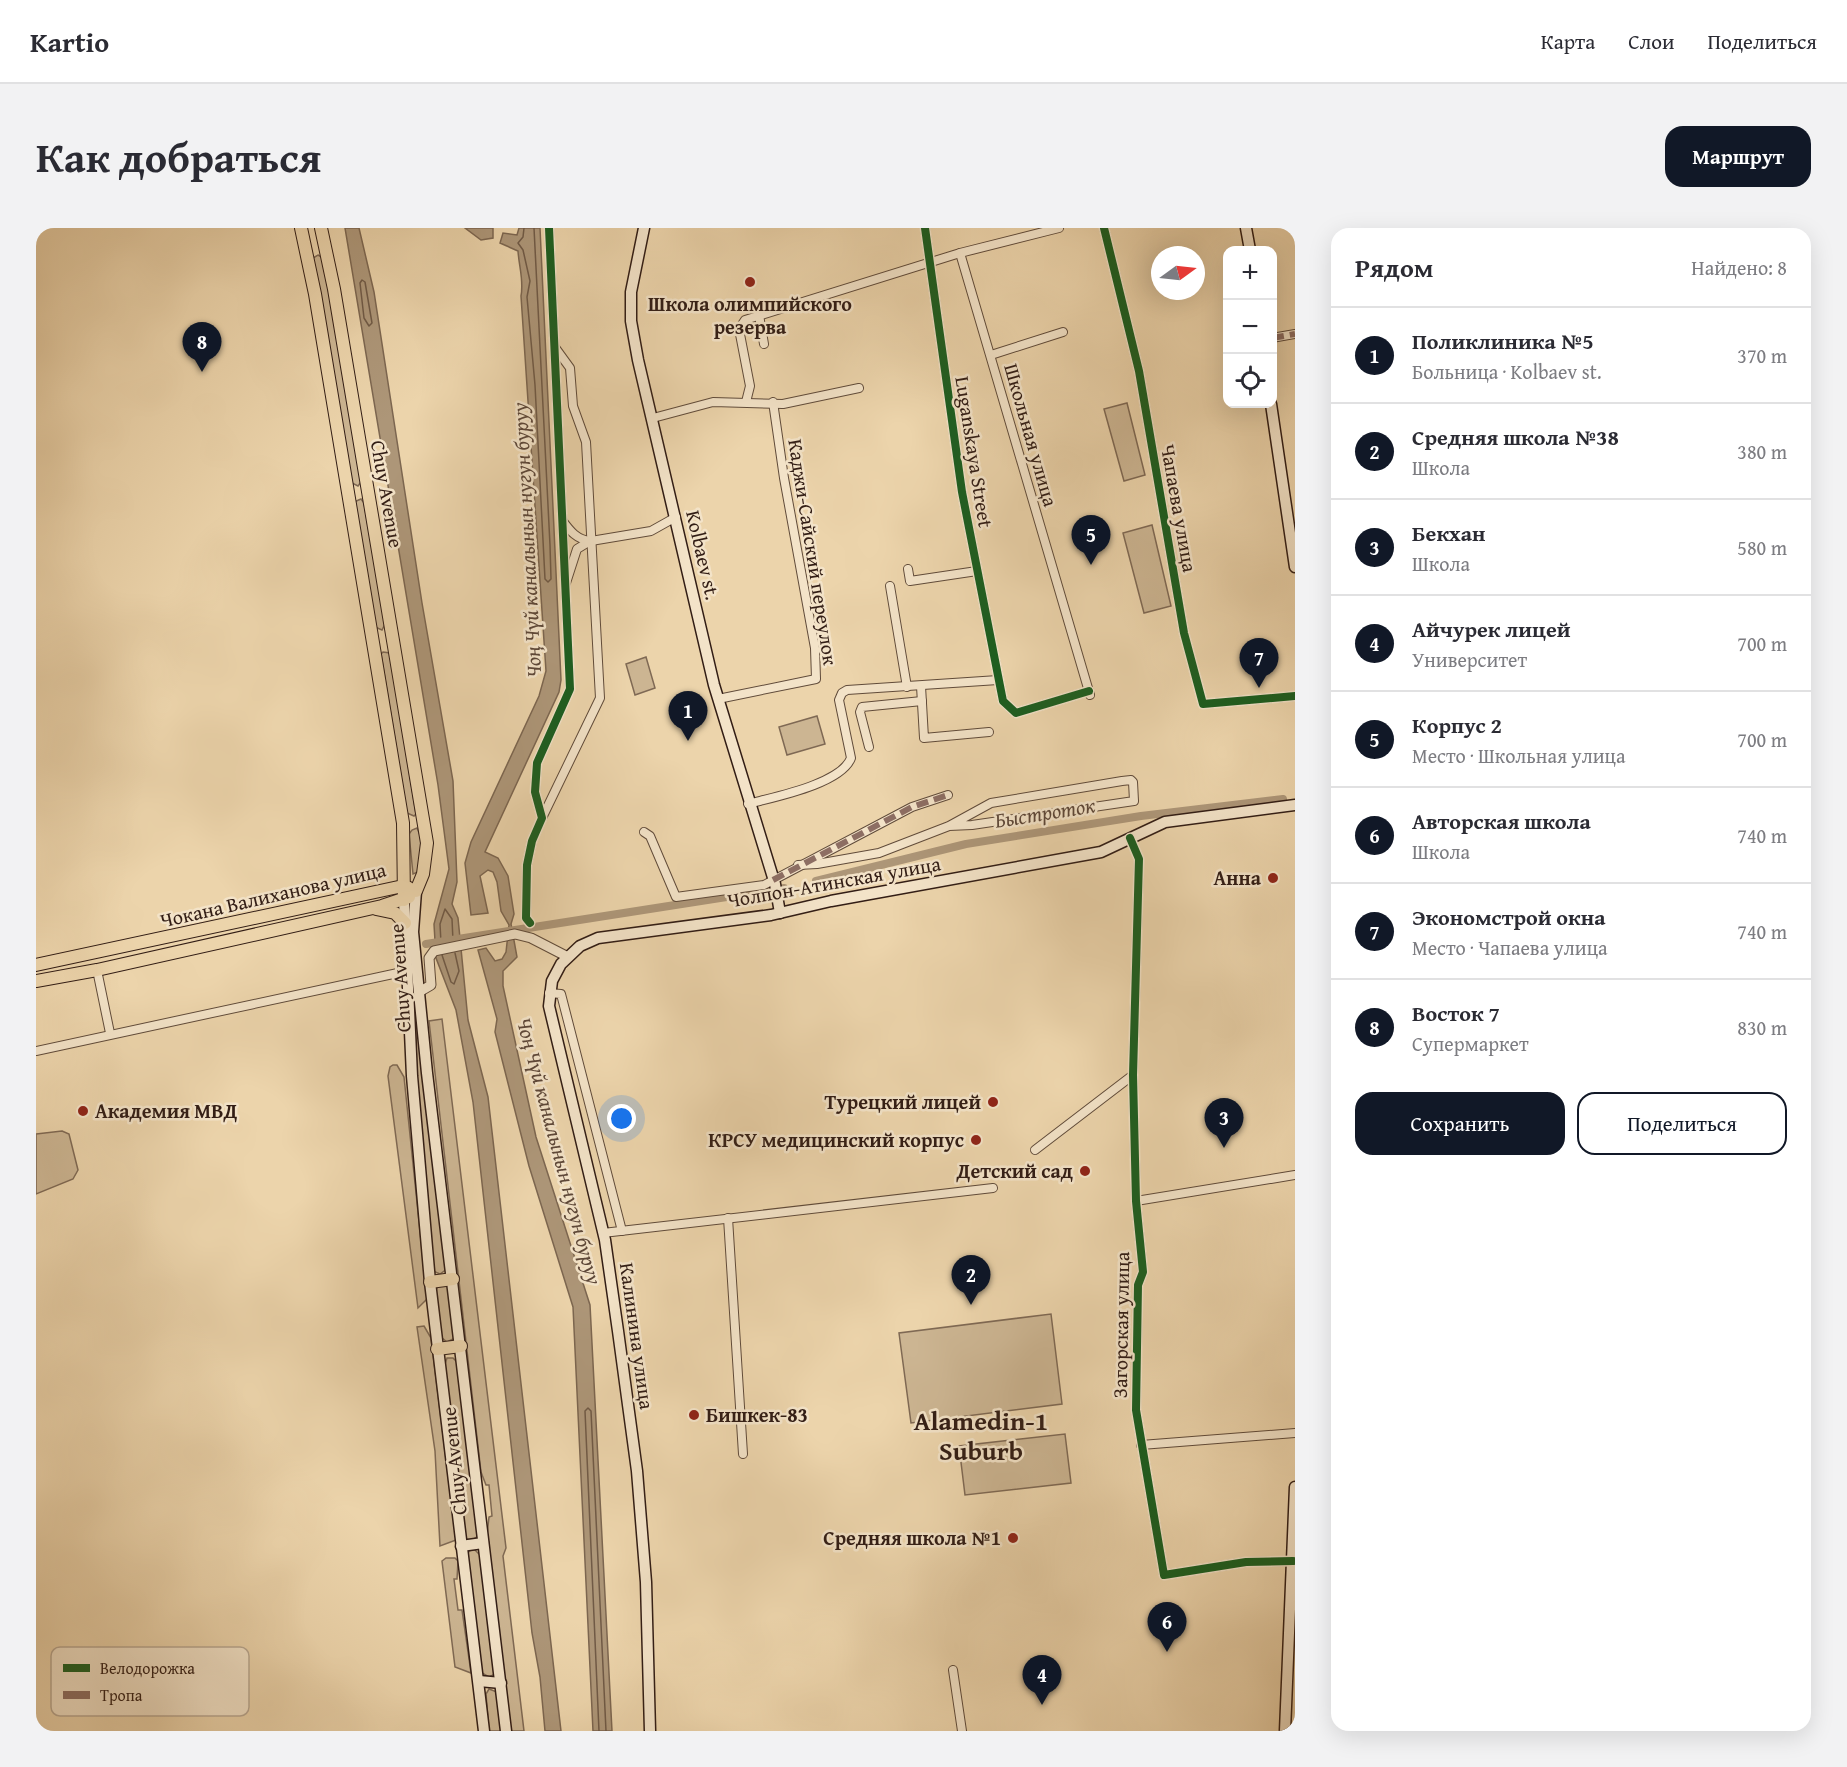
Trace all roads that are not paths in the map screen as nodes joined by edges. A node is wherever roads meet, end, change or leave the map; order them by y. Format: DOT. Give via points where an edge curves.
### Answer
graph roads {
  1 [pos="301,228"];
  2 [pos="321,228"];
  3 [pos="549,228"];
  4 [pos="644,228"];
  5 [pos="925,228"];
  6 [pos="1059,228"];
  7 [pos="1104,228"];
  8 [pos="1246,228"];
  9 [pos="1249,246"];
  10 [pos="325,248"];
  11 [pos="306,252"];
  12 [pos="960,253"];
  13 [pos="929,263"];
  14 [pos="759,315"];
  15 [pos="1063,332"];
  16 [pos="1295,334"];
  17 [pos="1277,337"];
  18 [pos="764,344"];
  19 [pos="554,346"];
  20 [pos="991,355"];
  21 [pos="859,388"];
  22 [pos="746,402"];
  23 [pos="773,402"];
  24 [pos="1272,408"];
  25 [pos="653,418"];
  26 [pos="367,490"];
  27 [pos="348,494"];
  28 [pos="676,517"];
  29 [pos="561,520"];
  30 [pos="591,541"];
  31 [pos="1295,567"];
  32 [pos="908,569"];
  33 [pos="977,571"];
  34 [pos="890,586"];
  35 [pos="564,590"];
  36 [pos="392,638"];
  37 [pos="372,641"];
  38 [pos="998,680"];
  39 [pos="907,687"];
  40 [pos="921,687"];
  41 [pos="1089,693"];
  42 [pos="1295,696"];
  43 [pos="718,699"];
  44 [pos="922,701"];
  45 [pos="989,732"];
  46 [pos="869,747"];
  47 [pos="948,795"];
  48 [pos="748,804"];
  49 [pos="1295,806"];
  50 [pos="542,818"];
  51 [pos="424,819"];
  52 [pos="403,823"];
  53 [pos="950,826"];
  54 [pos="644,832"];
  55 [pos="1130,838"];
  56 [pos="404,862"];
  57 [pos="798,865"];
  58 [pos="423,874"];
  59 [pos="774,882"];
  60 [pos="403,886"];
  61 [pos="416,891"];
  62 [pos="366,894"];
  63 [pos="404,900"];
  64 [pos="368,908"];
  65 [pos="780,913"];
  66 [pos="405,923"];
  67 [pos="530,923"];
  68 [pos="568,957"];
  69 [pos="36,965"];
  70 [pos="97,970"];
  71 [pos="407,971"];
  72 [pos="36,981"];
  73 [pos="419,992"];
  74 [pos="549,993"];
  75 [pos="110,1033"];
  76 [pos="36,1051"];
  77 [pos="1132,1075"];
  78 [pos="1035,1149"];
  79 [pos="1295,1175"];
  80 [pos="993,1188"];
  81 [pos="1136,1201"];
  82 [pos="728,1218"];
  83 [pos="622,1231"];
  84 [pos="603,1233"];
  85 [pos="453,1279"];
  86 [pos="430,1282"];
  87 [pos="461,1346"];
  88 [pos="437,1349"];
  89 [pos="1295,1433"];
  90 [pos="1141,1444"];
  91 [pos="743,1454"];
  92 [pos="1295,1487"];
  93 [pos="483,1543"];
  94 [pos="461,1546"];
  95 [pos="1293,1561"];
  96 [pos="953,1670"];
  97 [pos="479,1681"];
  98 [pos="501,1683"];
  99 [pos="484,1731"];
  100 [pos="506,1731"];
  101 [pos="650,1731"];
  102 [pos="962,1731"];
  103 [pos="1285,1731"];
  1 -- 11 [label="main road, Chuy Avenue"];
  2 -- 10 [label="main road, Chuy Avenue"];
  3 -- 19 [label="street"];
  4 -- 25 [label="main road, Kolbaev st." via="630,292 631,321"];
  5 -- 13 [label="street, Luganskaya Street"];
  6 -- 12 [label="street"];
  7 -- 42 [label="street, Чапаева улица" via="1139,372 1184,633 1203,704"];
  8 -- 9 [label="main road"];
  10 -- 11 [label="main road"];
  10 -- 26 [label="main road, Chuy Avenue"];
  11 -- 27 [label="main road, Chuy Avenue"];
  12 -- 13 [label="street"];
  12 -- 20 [label="street, Школьная улица"];
  13 -- 14 [label="street"];
  13 -- 33 [label="street, Luganskaya Street"];
  14 -- 18 [label="street"];
  14 -- 22 [label="street" via="744,320 739,329 750,386"];
  15 -- 20 [label="street"];
  16 -- 17 [label="street"];
  19 -- 29 [label="street"];
  19 -- 30 [label="street" via="570,368 573,406 586,442"];
  20 -- 41 [label="street, Школьная улица"];
  21 -- 23 [label="street" via="783,404"];
  22 -- 23 [label="street"];
  22 -- 25 [label="street" via="712,402"];
  23 -- 43 [label="street, Каджи-Сайский переулок" via="815,648 816,679"];
  24 -- 31 [label="main road"];
  25 -- 28 [label="main road, Kolbaev st."];
  26 -- 27 [label="main road"];
  26 -- 36 [label="main road, Chuy Avenue"];
  27 -- 37 [label="main road, Chuy Avenue"];
  28 -- 30 [label="street" via="651,531"];
  28 -- 43 [label="main road, Kolbaev st."];
  29 -- 30 [label="street" via="570,532"];
  29 -- 35 [label="street"];
  30 -- 35 [label="street" via="577,549"];
  30 -- 50 [label="street" via="600,698"];
  32 -- 33 [label="street" via="910,581"];
  33 -- 38 [label="street, Luganskaya Street"];
  34 -- 39 [label="street"];
  35 -- 50 [label="street" via="570,688 537,763 535,792"];
  36 -- 37 [label="main road"];
  36 -- 51 [label="main road, Chuy Avenue"];
  37 -- 52 [label="main road, Chuy Avenue"];
  38 -- 40 [label="street, Каджи-Сайский переулок"];
  38 -- 41 [label="street, Luganskaya Street" via="1003,701 1016,713"];
  39 -- 40 [label="street, Каджи-Сайский переулок"];
  39 -- 48 [label="street, Каджи-Сайский переулок" via="842,693 851,758 848,765 816,784"];
  40 -- 44 [label="street"];
  43 -- 48 [label="main road, Kolbaev st."];
  44 -- 45 [label="street" via="924,738"];
  44 -- 46 [label="street" via="862,707"];
  47 -- 57 [label="street" via="912,807"];
  48 -- 59 [label="main road, Kolbaev st."];
  49 -- 55 [label="main road, Чолпон-Атинская улица" via="1165,822"];
  50 -- 67 [label="street" via="532,841 525,881 526,918"];
  51 -- 52 [label="main road"];
  51 -- 58 [label="main road, Chuy Avenue" via="427,855"];
  52 -- 56 [label="main road, Chuy Avenue"];
  53 -- 53 [label="street" via="991,803 1133,782 1134,801"];
  53 -- 57 [label="street" via="879,853"];
  54 -- 59 [label="street" via="650,836 676,897"];
  55 -- 65 [label="main road, Чолпон-Атинская улица" via="1101,852"];
  55 -- 77 [label="street, Загорская улица" via="1139,859"];
  56 -- 58 [label="main road" via="412,877"];
  56 -- 60 [label="main road, Chuy Avenue"];
  56 -- 62 [label="main road" via="392,879"];
  57 -- 59 [label="street"];
  58 -- 61 [label="main road, Chuy Avenue"];
  59 -- 65 [label="main road, Kolbaev st."];
  60 -- 61 [label="main road, Чокана Валиханова улица"];
  60 -- 62 [label="main road, Чокана Валиханова улица"];
  60 -- 63 [label="main road, Chuy Avenue"];
  61 -- 63 [label="main road, Чокана Валиханова улица"];
  61 -- 73 [label="main road, Chuy Avenue" via="413,932"];
  62 -- 69 [label="main road, Чокана Валиханова улица"];
  63 -- 64 [label="main road, Чокана Валиханова улица"];
  63 -- 66 [label="main road, Chuy Avenue"];
  64 -- 66 [label="main road" via="389,911"];
  64 -- 70 [label="main road, Чокана Валиханова улица"];
  65 -- 68 [label="main road, Чолпон-Атинская улица" via="609,935 588,942"];
  66 -- 71 [label="main road, Chuy Avenue"];
  68 -- 73 [label="street" via="515,934 434,951 429,958 431,985"];
  68 -- 74 [label="main road" via="556,973"];
  70 -- 72 [label="main road, Чокана Валиханова улица"];
  70 -- 75 [label="street"];
  71 -- 75 [label="street"];
  71 -- 86 [label="main road, Chuy Avenue"];
  73 -- 85 [label="main road, Chuy Avenue"];
  74 -- 83 [label="street" via="561,994"];
  74 -- 84 [label="main road, Калинина улица" via="551,1018"];
  75 -- 76 [label="street"];
  77 -- 78 [label="street"];
  77 -- 81 [label="street, Загорская улица"];
  79 -- 81 [label="street"];
  80 -- 82 [label="street"];
  81 -- 90 [label="street, Загорская улица" via="1143,1272 1138,1285 1136,1410"];
  82 -- 83 [label="street"];
  82 -- 91 [label="street"];
  83 -- 84 [label="street"];
  84 -- 101 [label="main road, Калинина улица" via="637,1471 646,1582"];
  85 -- 86 [label="main road"];
  85 -- 87 [label="main road, Chuy Avenue"];
  86 -- 88 [label="main road, Chuy Avenue"];
  87 -- 88 [label="main road"];
  87 -- 93 [label="main road, Chuy Avenue"];
  88 -- 94 [label="main road, Chuy Avenue"];
  89 -- 90 [label="street"];
  90 -- 95 [label="street, Загорская улица" via="1164,1575 1246,1562"];
  92 -- 95 [label="main road"];
  93 -- 94 [label="main road"];
  93 -- 98 [label="main road, Chuy Avenue"];
  94 -- 97 [label="main road, Chuy Avenue"];
  95 -- 103 [label="main road"];
  96 -- 102 [label="street"];
  97 -- 98 [label="main road"];
  97 -- 99 [label="main road, Chuy Avenue"];
  98 -- 100 [label="main road, Chuy Avenue"];
}
